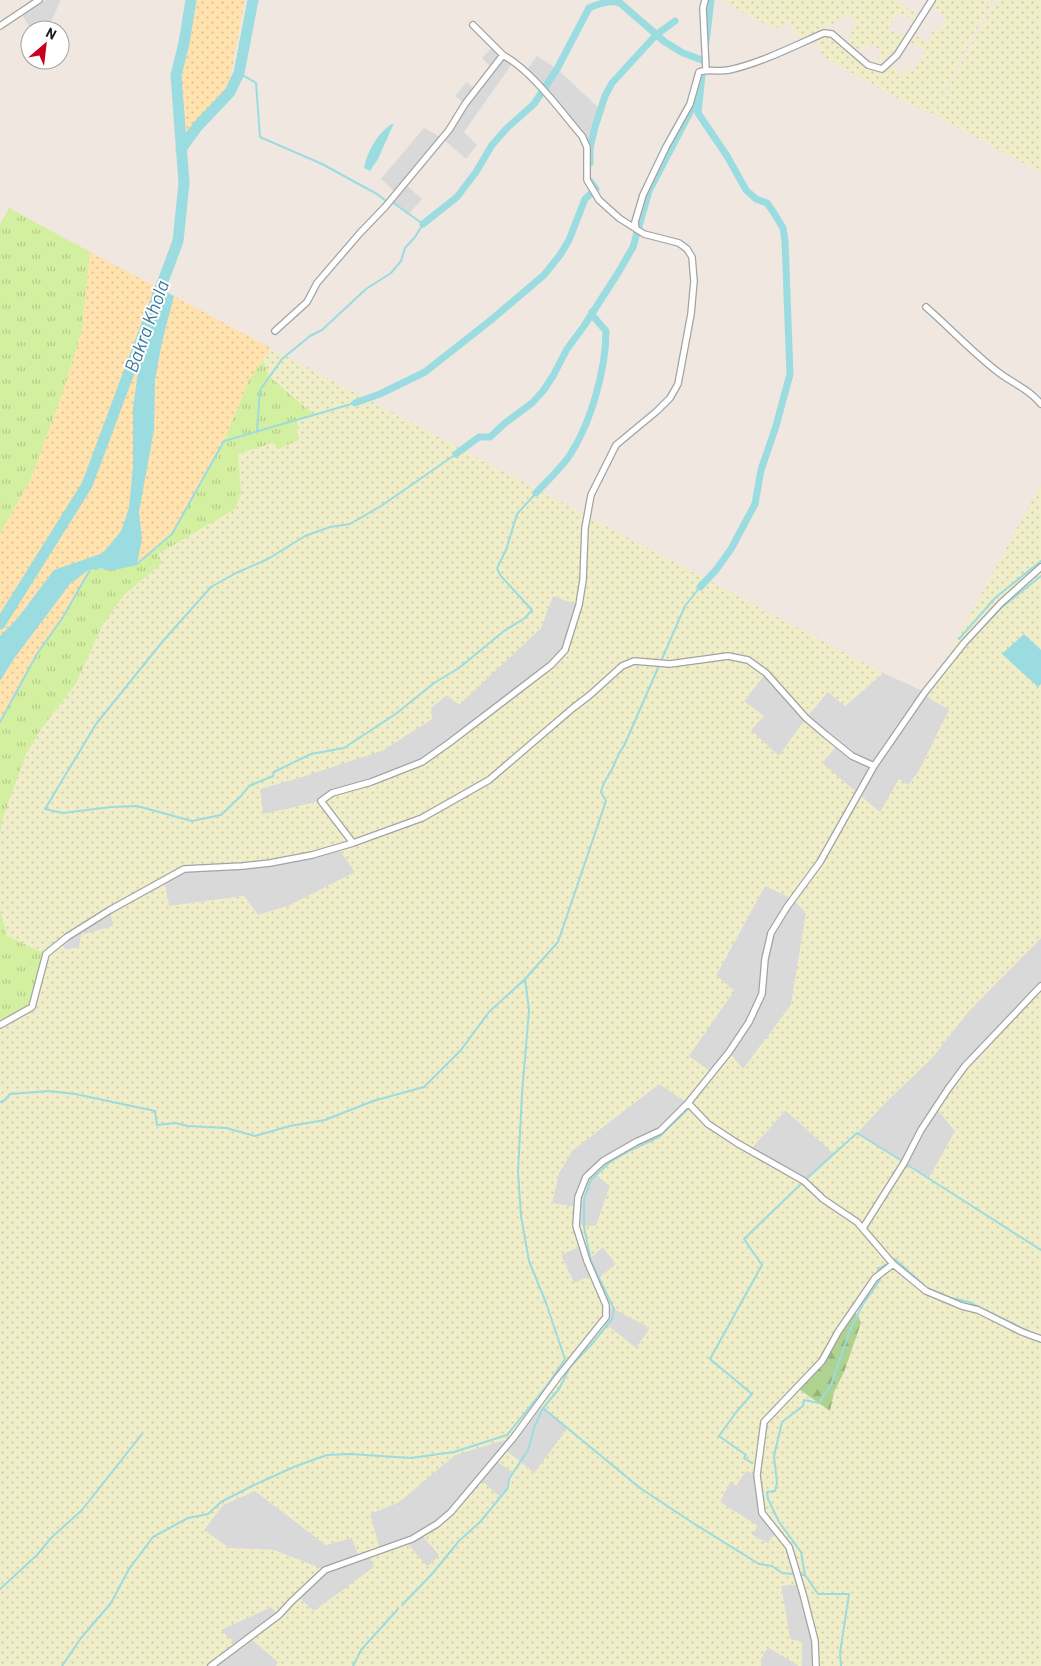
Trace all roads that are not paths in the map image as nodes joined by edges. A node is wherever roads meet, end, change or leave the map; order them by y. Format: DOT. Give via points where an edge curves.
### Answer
graph roads {
  1 [pos="39,0"];
  2 [pos="705,0"];
  3 [pos="932,0"];
  4 [pos="473,25"];
  5 [pos="0,26"];
  6 [pos="503,55"];
  7 [pos="706,70"];
  8 [pos="635,222"];
  9 [pos="627,223"];
  10 [pos="636,229"];
  11 [pos="926,307"];
  12 [pos="275,331"];
  13 [pos="1041,404"];
  14 [pos="1041,567"];
  15 [pos="874,766"];
  16 [pos="353,844"];
  17 [pos="1041,986"];
  18 [pos="0,1025"];
  19 [pos="688,1103"];
  20 [pos="863,1228"];
  21 [pos="893,1264"];
  22 [pos="1041,1339"];
  23 [pos="211,1666"];
  24 [pos="816,1666"];
  1 -- 5 [label="street"];
  2 -- 7 [label="street"];
  3 -- 7 [label="street" via="897,55 882,69 868,65 832,34 824,33 727,71"];
  4 -- 6 [label="street"];
  6 -- 9 [label="street" via="525,72 582,136 588,147 586,180 599,200"];
  6 -- 12 [label="street" via="449,130 386,207 322,277 307,302"];
  7 -- 8 [label="street" via="697,74 690,104 643,195"];
  8 -- 9 [label="street"];
  8 -- 10 [label="street"];
  9 -- 10 [label="street"];
  10 -- 16 [label="street" via="679,243 687,249 692,257 694,280 691,314 678,384 657,411 616,445 591,495 579,605 566,650 551,665 422,762 332,793 321,801"];
  11 -- 13 [label="street" via="998,373 1021,386"];
  14 -- 15 [label="street" via="964,643 925,692"];
  15 -- 16 [label="street" via="852,756 826,736 766,672 748,660 728,656 670,664 634,662 622,666 489,780 422,818"];
  15 -- 19 [label="street" via="820,862 771,933 764,959 762,994 748,1022 730,1052"];
  16 -- 18 [label="street" via="270,863 184,869 110,910 46,954 32,1007"];
  17 -- 20 [label="street" via="948,1088"];
  19 -- 20 [label="street" via="708,1124 804,1182"];
  19 -- 23 [label="street" via="660,1130 603,1161 586,1178 578,1197 576,1226 586,1261 606,1305 606,1317 514,1437 451,1512 412,1539 325,1570 279,1616"];
  20 -- 21 [label="street"];
  21 -- 22 [label="street" via="926,1291"];
  21 -- 24 [label="street" via="875,1278 822,1361 764,1422 757,1475 762,1513 789,1547 815,1641"];
}
